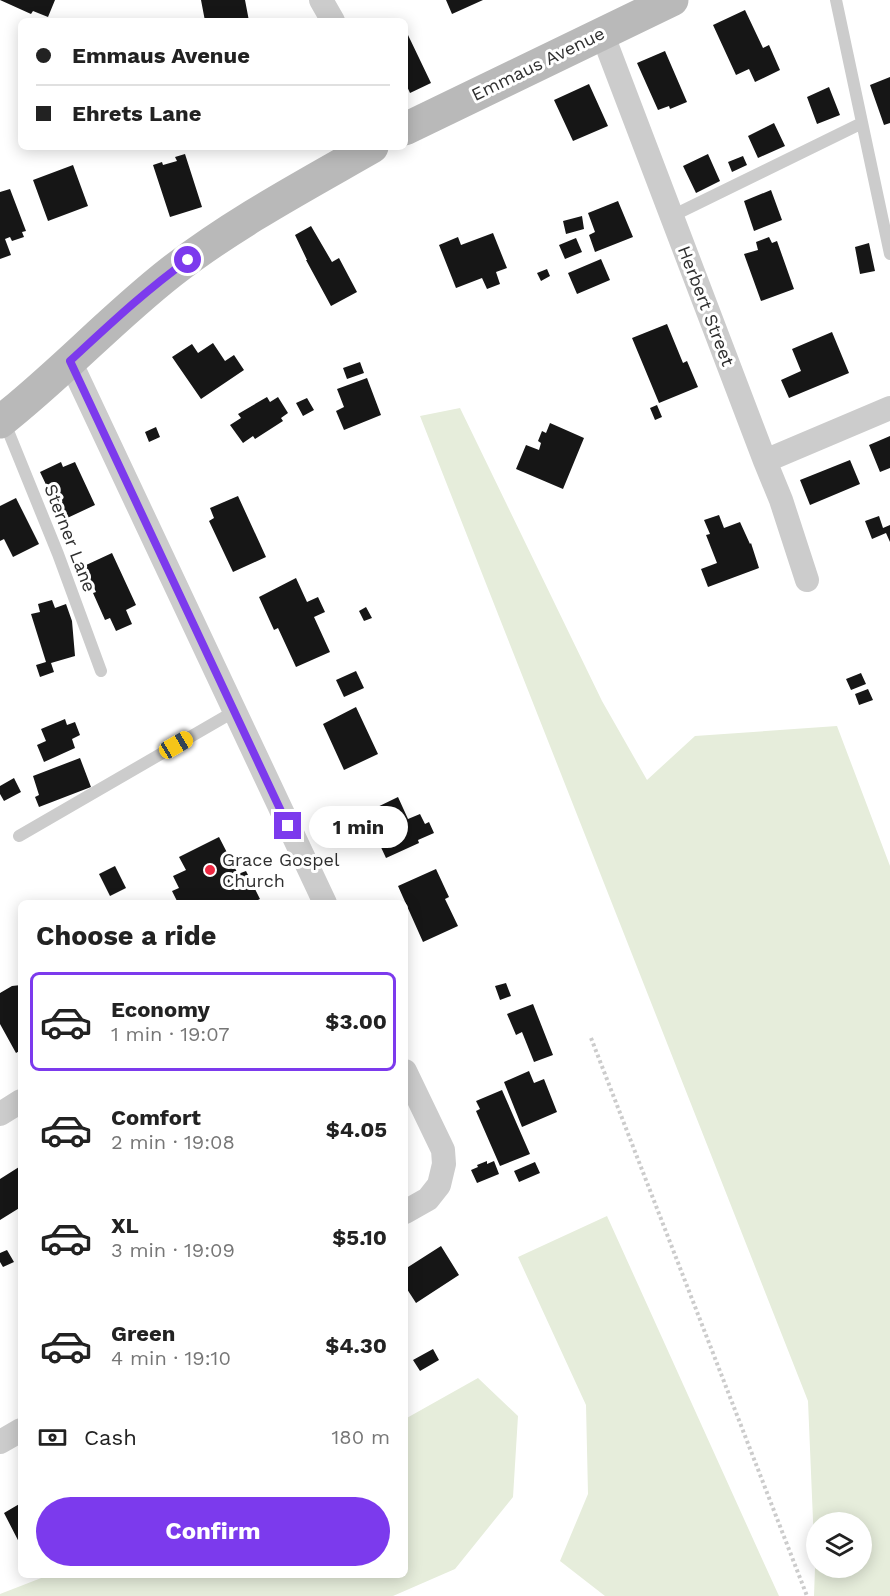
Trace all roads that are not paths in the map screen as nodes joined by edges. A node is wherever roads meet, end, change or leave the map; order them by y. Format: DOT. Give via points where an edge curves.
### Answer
graph roads {
  1 [pos="321,0"];
  2 [pos="672,0"];
  3 [pos="836,0"];
  4 [pos="331,18"];
  5 [pos="602,33"];
  6 [pos="862,123"];
  7 [pos="408,128"];
  8 [pos="367,150"];
  9 [pos="672,216"];
  10 [pos="890,255"];
  11 [pos="70,361"];
  12 [pos="890,408"];
  13 [pos="2,421"];
  14 [pos="765,461"];
  15 [pos="807,580"];
  16 [pos="101,671"];
  17 [pos="235,711"];
  18 [pos="19,836"];
  19 [pos="324,900"];
  20 [pos="408,1077"];
  21 [pos="18,1103"];
  22 [pos="0,1114"];
  23 [pos="408,1210"];
  24 [pos="18,1432"];
  25 [pos="0,1442"];
  1 -- 4 [label="street"];
  2 -- 5 [label="main road, Emmaus Avenue"];
  3 -- 6 [label="lane"];
  5 -- 7 [label="main road, Emmaus Avenue"];
  5 -- 9 [label="street, Herbert Street"];
  6 -- 9 [label="lane"];
  6 -- 10 [label="lane"];
  8 -- 11 [label="main road" via="269,205 171,272"];
  9 -- 14 [label="street, Herbert Street"];
  11 -- 13 [label="main road"];
  11 -- 17 [label="street"];
  12 -- 14 [label="street"];
  13 -- 16 [label="lane, Sterner Lane" via="58,554"];
  14 -- 15 [label="street, Herbert Street"];
  17 -- 18 [label="lane"];
  17 -- 19 [label="street"];
  20 -- 23 [label="street" via="443,1150 444,1164 439,1185 428,1199"];
  21 -- 22 [label="street"];
  24 -- 25 [label="street"];
}
